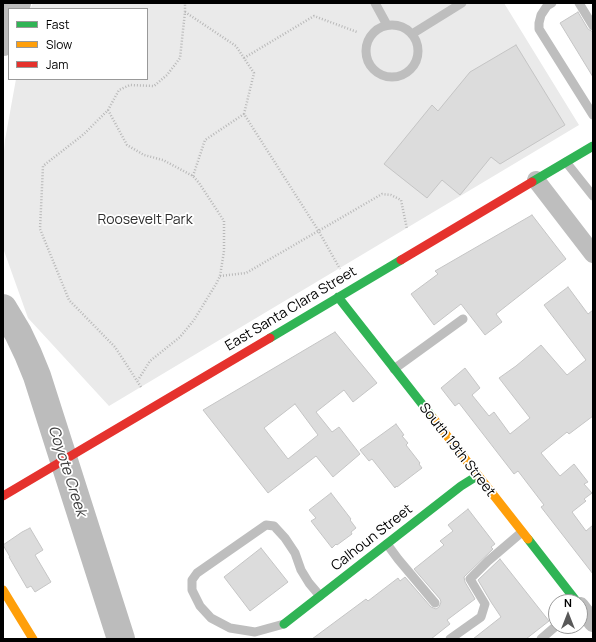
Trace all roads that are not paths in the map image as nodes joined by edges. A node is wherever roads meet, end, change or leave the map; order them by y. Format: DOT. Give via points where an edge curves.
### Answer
graph roads {
  1 [pos="375,3"];
  2 [pos="462,3"];
  3 [pos="552,3"];
  4 [pos="579,3"];
  5 [pos="387,25"];
  6 [pos="593,26"];
  7 [pos="412,34"];
  8 [pos="593,115"];
  9 [pos="593,146"];
  10 [pos="566,162"];
  11 [pos="536,180"];
  12 [pos="593,196"];
  13 [pos="593,254"];
  14 [pos="338,298"];
  15 [pos="464,319"];
  16 [pos="394,369"];
  17 [pos="477,476"];
  18 [pos="3,496"];
  19 [pos="522,532"];
  20 [pos="387,544"];
  21 [pos="3,590"];
  22 [pos="571,594"];
  23 [pos="320,596"];
  24 [pos="436,603"];
  25 [pos="284,624"];
  26 [pos="33,639"];
  27 [pos="450,639"];
  1 -- 5 [label="lane"];
  2 -- 7 [label="lane"];
  3 -- 8 [label="lane" via="541,16 539,29"];
  4 -- 6 [label="lane"];
  5 -- 7 [label="lane" via="401,26"];
  5 -- 7 [label="lane" via="372,33 366,49 370,65 383,76 400,76 414,66 418,58 418,49 417,41"];
  9 -- 10 [label="street, East Santa Clara Street"];
  10 -- 11 [label="street, East Santa Clara Street"];
  10 -- 12 [label="lane"];
  11 -- 13 [label="street"];
  11 -- 14 [label="street, East Santa Clara Street"];
  14 -- 16 [label="street, South 19th Street"];
  14 -- 18 [label="street, East Santa Clara Street"];
  15 -- 16 [label="lane"];
  16 -- 17 [label="street, South 19th Street"];
  17 -- 19 [label="street, South 19th Street"];
  17 -- 20 [label="street, Calhoun Street"];
  19 -- 22 [label="street, South 19th Street"];
  19 -- 27 [label="lane" via="470,579 486,604 481,617"];
  20 -- 23 [label="street, Calhoun Street"];
  20 -- 24 [label="lane"];
  21 -- 26 [label="street"];
  23 -- 25 [label="street, Calhoun Street"];
  23 -- 25 [label="lane" via="301,570 285,538 274,526 266,525 197,573 192,580 192,590 200,606 211,618 230,628 255,632"];
}
